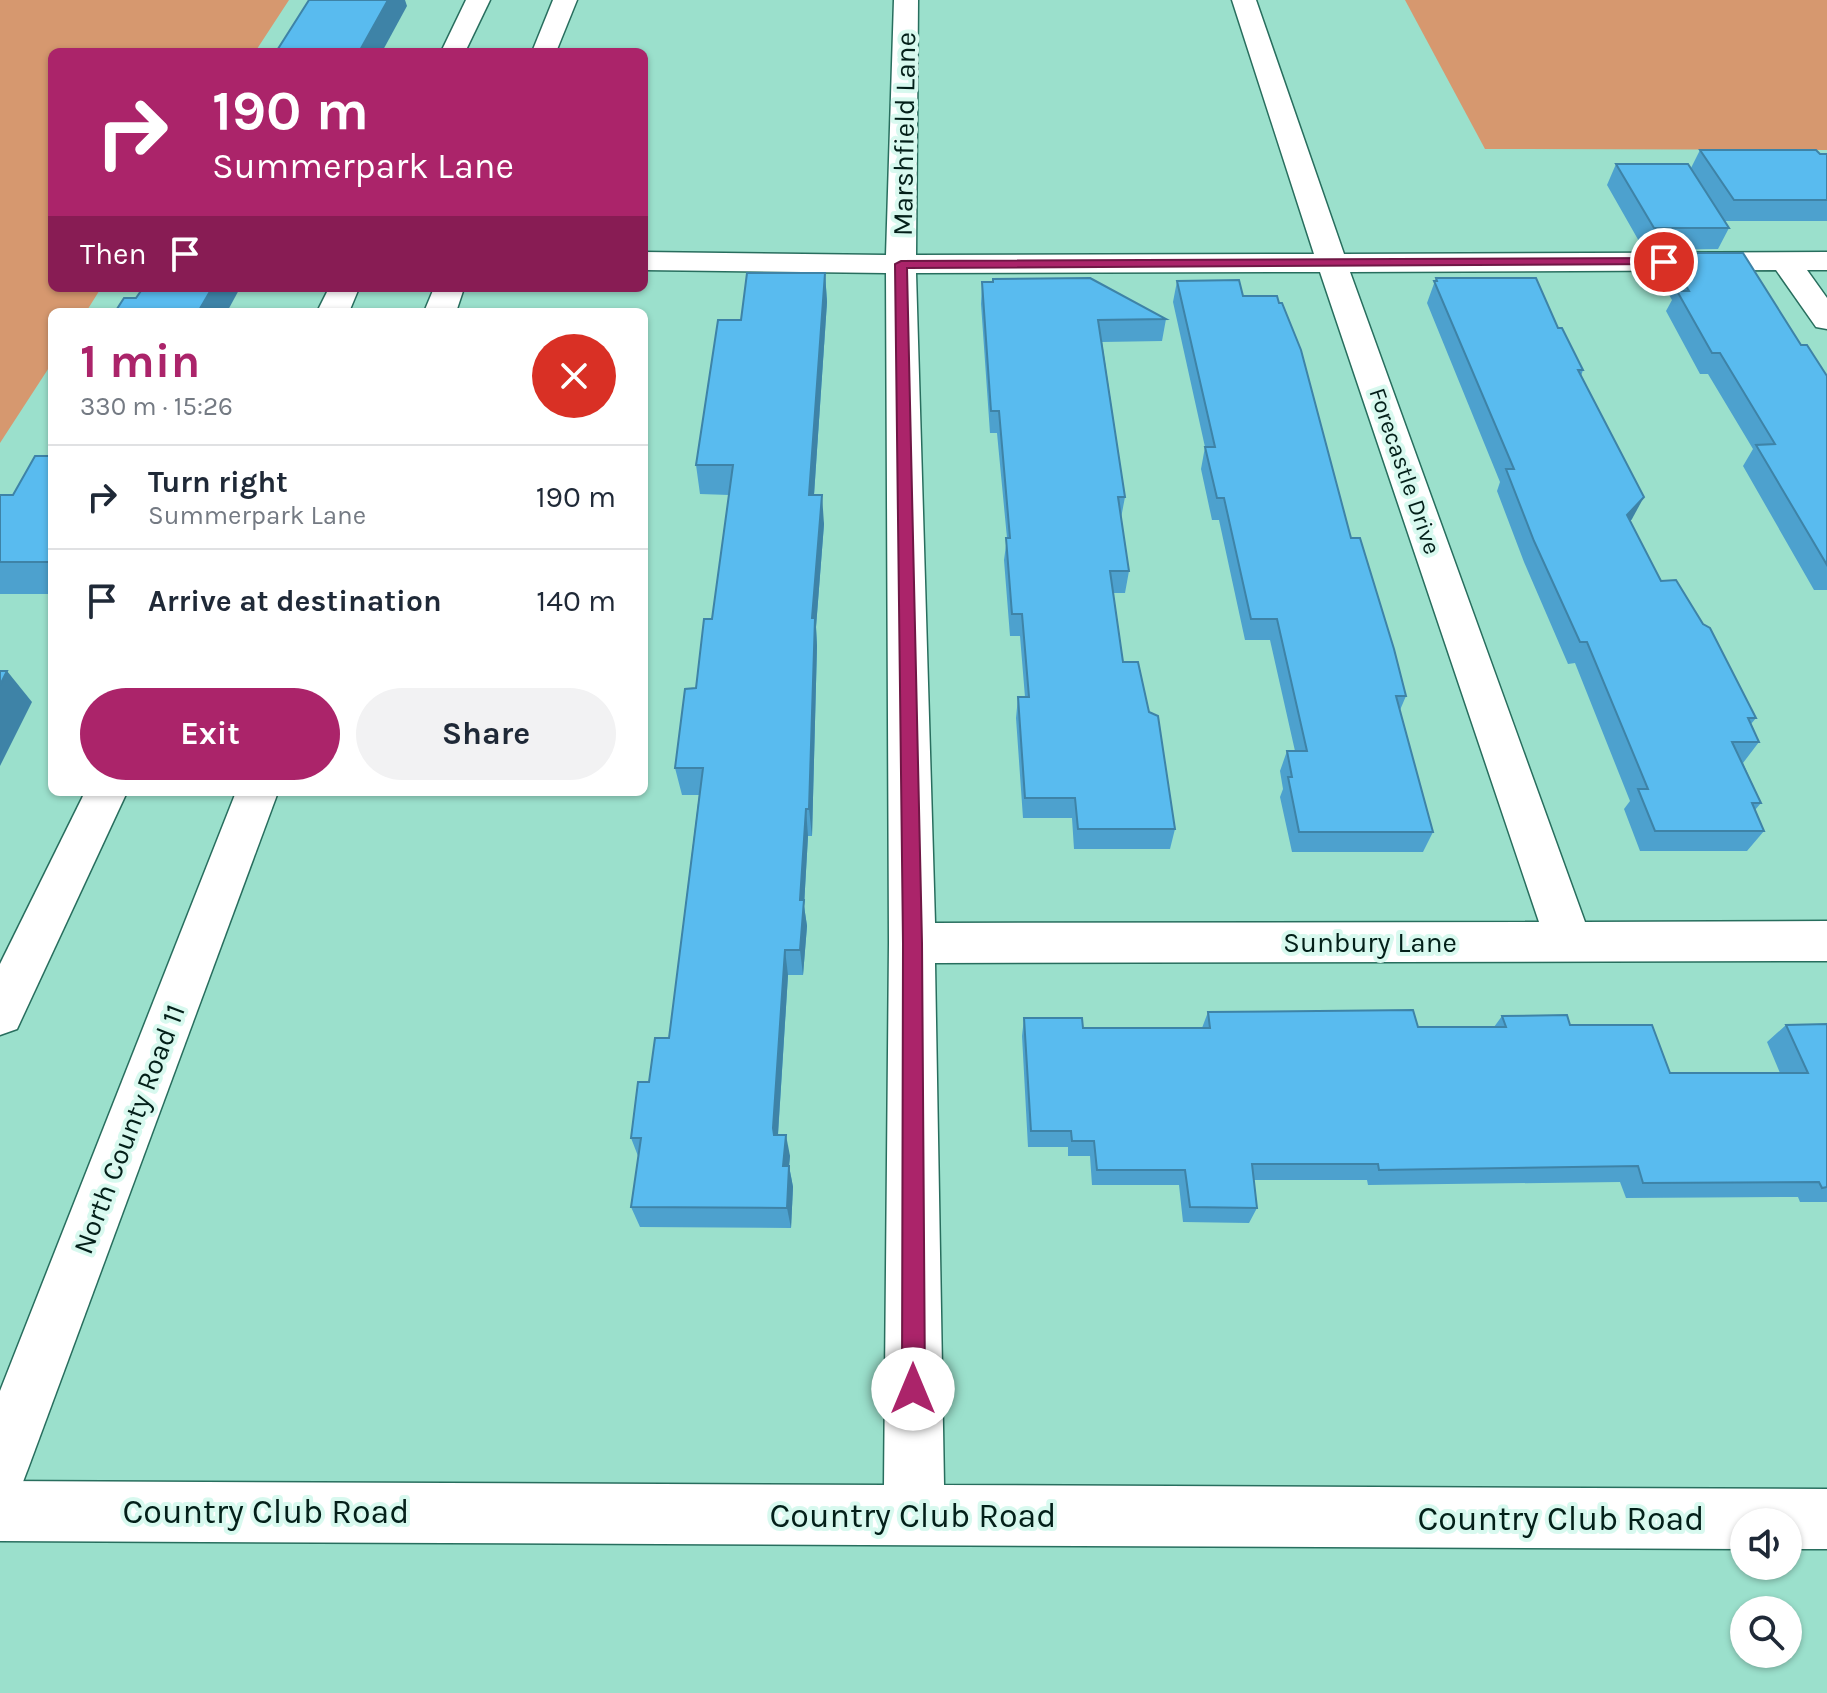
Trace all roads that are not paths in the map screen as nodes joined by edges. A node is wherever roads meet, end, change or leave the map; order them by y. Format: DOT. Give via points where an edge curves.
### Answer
graph roads {
  1 [pos="478,0"];
  2 [pos="565,0"];
  3 [pos="906,0"];
  4 [pos="1244,0"];
  5 [pos="455,48"];
  6 [pos="546,48"];
  7 [pos="648,261"];
  8 [pos="1785,261"];
  9 [pos="1827,261"];
  10 [pos="1332,263"];
  11 [pos="901,264"];
  12 [pos="1827,320"];
  13 [pos="104,796"];
  14 [pos="255,796"];
  15 [pos="1569,941"];
  16 [pos="1827,941"];
  17 [pos="912,943"];
  18 [pos="0,1014"];
  19 [pos="0,1466"];
  20 [pos="0,1511"];
  21 [pos="914,1516"];
  22 [pos="1827,1519"];
  1 -- 5 [label="street"];
  2 -- 6 [label="street"];
  3 -- 11 [label="street, Marshfield Lane"];
  4 -- 10 [label="street, Forecastle Drive"];
  7 -- 11 [label="street"];
  8 -- 9 [label="street"];
  8 -- 10 [label="street"];
  8 -- 12 [label="street"];
  10 -- 11 [label="street"];
  10 -- 15 [label="street, Forecastle Drive"];
  11 -- 17 [label="street, Marshfield Lane"];
  13 -- 18 [label="street"];
  14 -- 19 [label="street, North County Road 11"];
  15 -- 16 [label="street, Sunbury Lane"];
  15 -- 17 [label="street, Sunbury Lane"];
  17 -- 21 [label="street, Marshfield Lane"];
  20 -- 21 [label="street, Country Club Road"];
  21 -- 22 [label="street, Country Club Road"];
}
